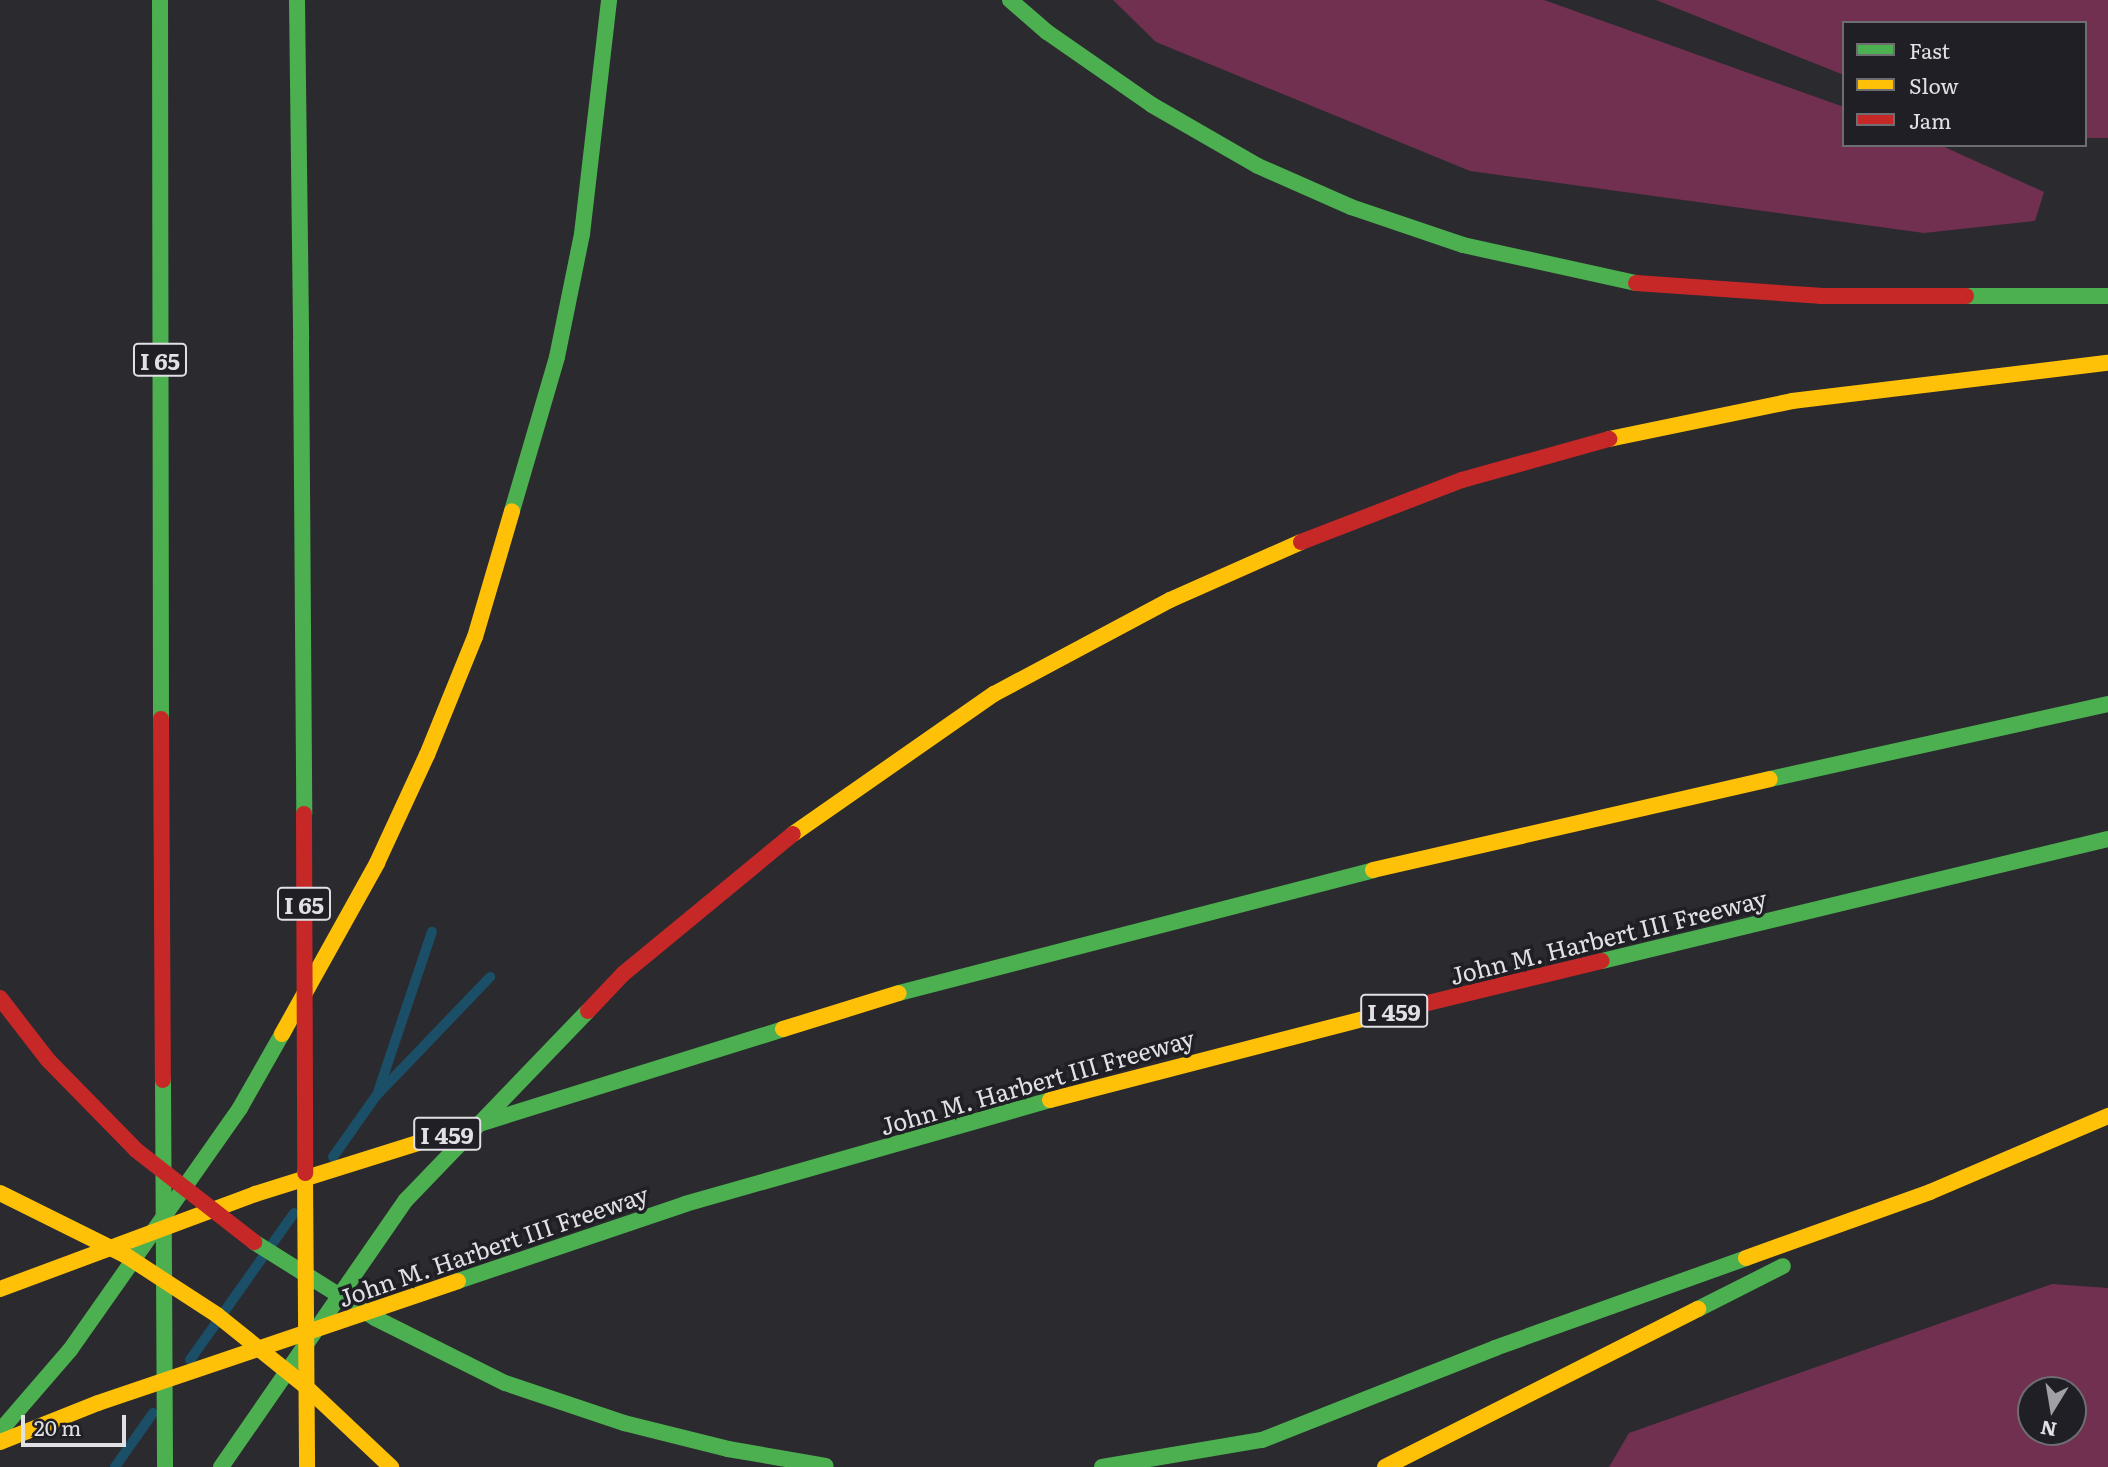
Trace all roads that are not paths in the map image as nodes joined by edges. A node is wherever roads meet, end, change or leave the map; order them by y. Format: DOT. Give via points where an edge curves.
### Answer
graph roads {
  1 [pos="160,0"];
  2 [pos="297,0"];
  3 [pos="609,0"];
  4 [pos="1010,0"];
  5 [pos="2108,296"];
  6 [pos="2108,363"];
  7 [pos="2108,704"];
  8 [pos="2108,839"];
  9 [pos="0,999"];
  10 [pos="2108,1116"];
  11 [pos="1930,1192"];
  12 [pos="0,1193"];
  13 [pos="0,1289"];
  14 [pos="0,1431"];
  15 [pos="0,1442"];
  16 [pos="832,1466"];
  17 [pos="166,1467"];
  18 [pos="221,1467"];
  19 [pos="307,1467"];
  20 [pos="391,1467"];
  21 [pos="1102,1467"];
  22 [pos="1385,1467"];
  1 -- 17 [label="highway, I 65, bridge"];
  2 -- 19 [label="highway, I 65, bridge"];
  3 -- 14 [label="highway" via="582,234 557,357 475,637 427,755 377,863 240,1108 70,1350"];
  4 -- 5 [label="highway" via="1047,32 1152,105 1258,166 1351,207 1463,245 1625,281 1727,292"];
  6 -- 18 [label="highway" via="1792,401 1582,445 1462,480 1348,521 1170,600 994,694 875,773 763,856 623,974 406,1200"];
  7 -- 13 [label="highway, I 459, bridge" via="1469,845 899,993 256,1194"];
  8 -- 15 [label="highway, John M. Harbert III Freeway / I 459, bridge" via="1176,1064 685,1204 98,1403"];
  9 -- 16 [label="highway, bridge" via="48,1060 136,1150 248,1238 375,1318 505,1383 624,1423 728,1449"];
  10 -- 11 [label="highway"];
  11 -- 21 [label="highway" via="1495,1348 1262,1440"];
  11 -- 22 [label="highway"];
  12 -- 20 [label="highway, bridge" via="125,1255 217,1315 304,1385"];
}
